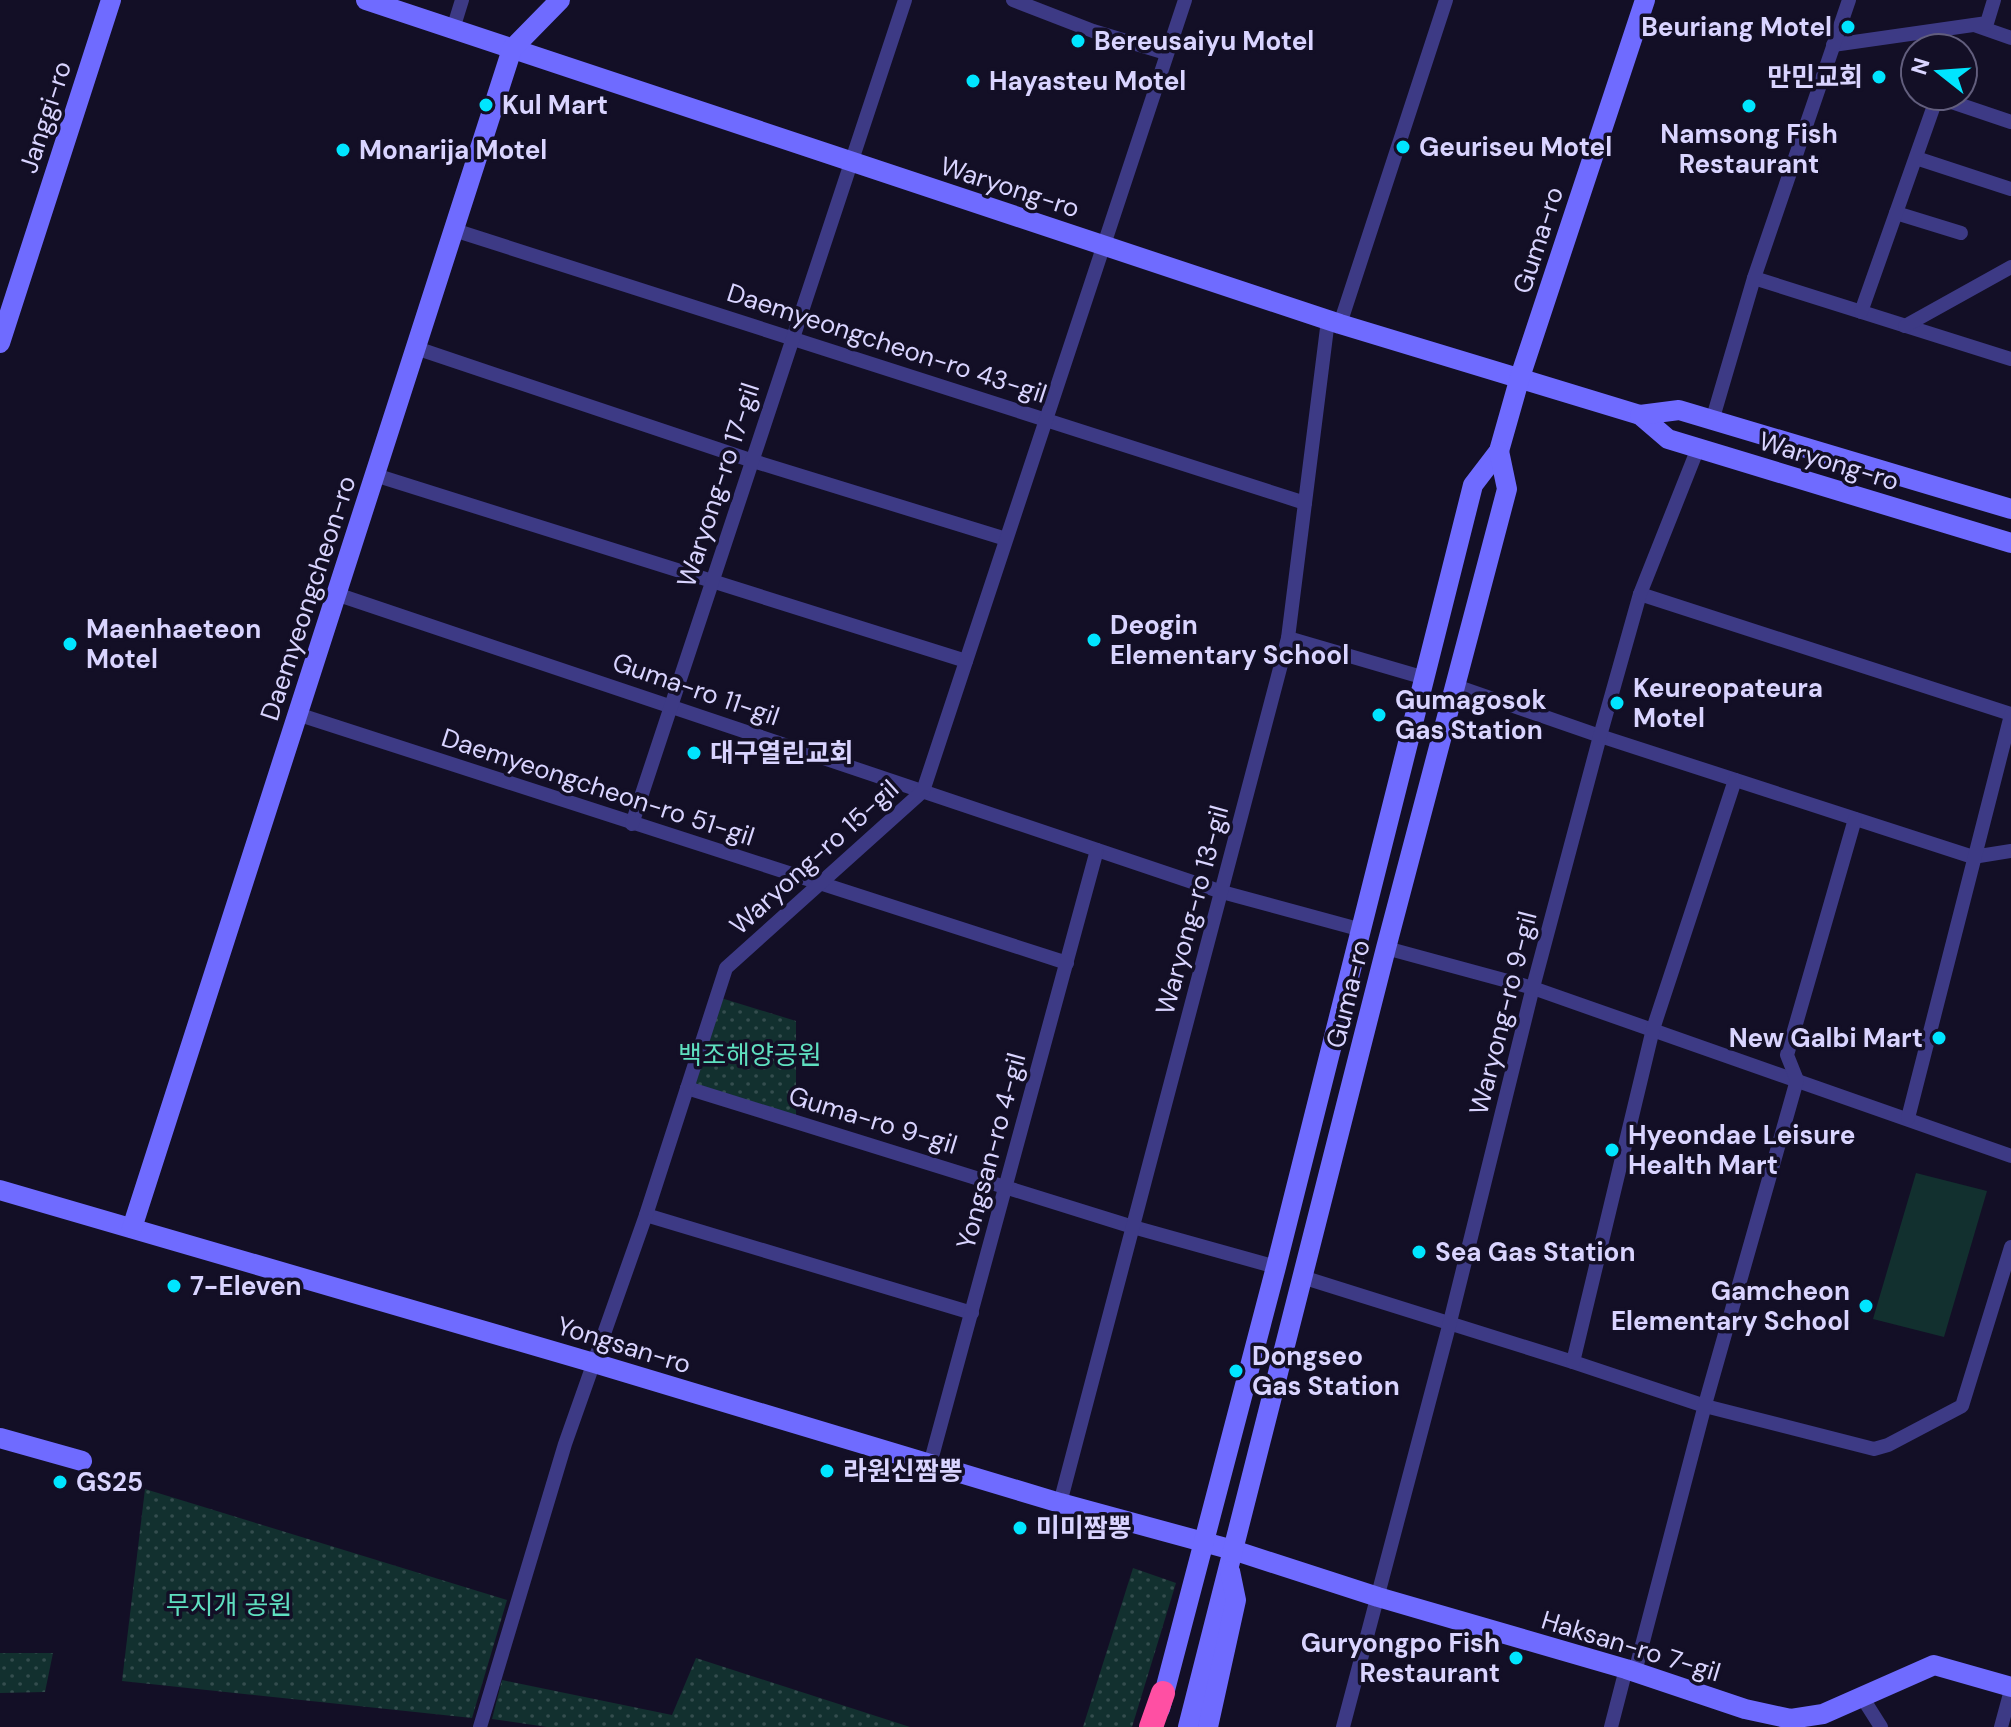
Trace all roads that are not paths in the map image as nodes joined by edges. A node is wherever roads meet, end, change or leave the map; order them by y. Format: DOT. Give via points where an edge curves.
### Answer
graph roads {
  1 [pos="111,0"];
  2 [pos="366,0"];
  3 [pos="462,0"];
  4 [pos="560,0"];
  5 [pos="905,0"];
  6 [pos="1013,0"];
  7 [pos="1185,0"];
  8 [pos="1446,0"];
  9 [pos="1645,0"];
  10 [pos="1849,0"];
  11 [pos="1994,0"];
  12 [pos="1974,25"];
  13 [pos="453,29"];
  14 [pos="2011,38"];
  15 [pos="1833,45"];
  16 [pos="512,49"];
  17 [pos="1166,53"];
  18 [pos="1979,111"];
  19 [pos="1932,112"];
  20 [pos="2011,122"];
  21 [pos="1916,158"];
  22 [pos="851,162"];
  23 [pos="2011,189"];
  24 [pos="1896,213"];
  25 [pos="454,230"];
  26 [pos="1961,233"];
  27 [pos="1102,245"];
  28 [pos="2011,267"];
  29 [pos="1754,278"];
  30 [pos="1861,312"];
  31 [pos="1334,322"];
  32 [pos="1905,326"];
  33 [pos="793,337"];
  34 [pos="0,343"];
  35 [pos="416,348"];
  36 [pos="2011,359"];
  37 [pos="1520,377"];
  38 [pos="1640,415"];
  39 [pos="1045,420"];
  40 [pos="1712,421"];
  41 [pos="1698,448"];
  42 [pos="1499,451"];
  43 [pos="753,461"];
  44 [pos="375,475"];
  45 [pos="1305,503"];
  46 [pos="2011,509"];
  47 [pos="1006,539"];
  48 [pos="2011,543"];
  49 [pos="711,583"];
  50 [pos="336,594"];
  51 [pos="1640,594"];
  52 [pos="1288,638"];
  53 [pos="966,661"];
  54 [pos="1425,678"];
  55 [pos="1456,686"];
  56 [pos="671,706"];
  57 [pos="297,714"];
  58 [pos="2011,715"];
  59 [pos="1600,736"];
  60 [pos="1735,780"];
  61 [pos="923,791"];
  62 [pos="1855,819"];
  63 [pos="632,824"];
  64 [pos="1097,850"];
  65 [pos="2011,851"];
  66 [pos="1973,857"];
  67 [pos="820,885"];
  68 [pos="1222,892"];
  69 [pos="1362,930"];
  70 [pos="1386,948"];
  71 [pos="1067,963"];
  72 [pos="1533,988"];
  73 [pos="1653,1029"];
  74 [pos="1797,1080"];
  75 [pos="687,1088"];
  76 [pos="1908,1118"];
  77 [pos="2011,1156"];
  78 [pos="1006,1187"];
  79 [pos="0,1190"];
  80 [pos="646,1215"];
  81 [pos="1133,1227"];
  82 [pos="132,1228"];
  83 [pos="2011,1247"];
  84 [pos="1276,1267"];
  85 [pos="1302,1277"];
  86 [pos="972,1313"];
  87 [pos="1450,1323"];
  88 [pos="1573,1362"];
  89 [pos="594,1363"];
  90 [pos="1705,1406"];
  91 [pos="0,1438"];
  92 [pos="82,1461"];
  93 [pos="930,1464"];
  94 [pos="1060,1503"];
  95 [pos="1203,1541"];
  96 [pos="1230,1557"];
  97 [pos="1378,1597"];
  98 [pos="1630,1671"];
  99 [pos="2011,1688"];
  100 [pos="1163,1693"];
  101 [pos="1862,1697"];
  102 [pos="480,1727"];
  103 [pos="1154,1727"];
  104 [pos="1188,1727"];
  105 [pos="1208,1727"];
  106 [pos="1343,1727"];
  107 [pos="1611,1727"];
  108 [pos="1881,1727"];
  109 [pos="2001,1727"];
  1 -- 34 [label="main road, Janggi-ro"];
  2 -- 13 [label="main road, Waryong-ro"];
  3 -- 13 [label="street"];
  4 -- 16 [label="main road, Daemyeongcheon-ro"];
  5 -- 22 [label="street, Waryong-ro 17-gil"];
  6 -- 17 [label="street"];
  7 -- 17 [label="street, Waryong-ro 15-gil"];
  8 -- 31 [label="street, Waryong-ro 13-gil"];
  9 -- 37 [label="main road, Guma-ro"];
  10 -- 15 [label="street"];
  11 -- 12 [label="street" via="1987,23"];
  12 -- 14 [label="street"];
  12 -- 15 [label="street"];
  13 -- 16 [label="main road, Waryong-ro"];
  15 -- 29 [label="street"];
  16 -- 22 [label="main road, Waryong-ro"];
  16 -- 25 [label="main road, Daemyeongcheon-ro"];
  17 -- 27 [label="street, Waryong-ro 15-gil"];
  18 -- 20 [label="street"];
  19 -- 21 [label="street"];
  21 -- 23 [label="street"];
  21 -- 24 [label="street"];
  22 -- 27 [label="main road, Waryong-ro"];
  22 -- 33 [label="street, Waryong-ro 17-gil"];
  24 -- 26 [label="street"];
  24 -- 30 [label="street"];
  25 -- 33 [label="street, Daemyeongcheon-ro 43-gil"];
  25 -- 35 [label="main road, Daemyeongcheon-ro"];
  27 -- 31 [label="main road, Waryong-ro"];
  27 -- 39 [label="street, Waryong-ro 15-gil"];
  28 -- 32 [label="street"];
  29 -- 30 [label="street"];
  29 -- 40 [label="street"];
  30 -- 32 [label="street"];
  31 -- 37 [label="main road, Waryong-ro"];
  31 -- 45 [label="street, Waryong-ro 13-gil"];
  32 -- 36 [label="street"];
  33 -- 39 [label="street, Daemyeongcheon-ro 43-gil"];
  33 -- 43 [label="street, Waryong-ro 17-gil"];
  35 -- 43 [label="street"];
  35 -- 44 [label="main road, Daemyeongcheon-ro"];
  37 -- 38 [label="main road, Waryong-ro"];
  37 -- 42 [label="main road, Guma-ro"];
  38 -- 40 [label="main road, Waryong-ro" via="1679,410"];
  38 -- 41 [label="main road, Waryong-ro" via="1668,439"];
  39 -- 45 [label="street, Daemyeongcheon-ro 43-gil"];
  39 -- 47 [label="street, Waryong-ro 15-gil"];
  40 -- 46 [label="main road, Waryong-ro"];
  41 -- 48 [label="main road, Waryong-ro"];
  41 -- 51 [label="street, Waryong-ro 9-gil"];
  42 -- 54 [label="main road, Guma-ro" via="1473,485"];
  42 -- 55 [label="main road, Guma-ro" via="1507,489"];
  43 -- 47 [label="street"];
  43 -- 49 [label="street, Waryong-ro 17-gil"];
  44 -- 49 [label="street"];
  44 -- 50 [label="main road, Daemyeongcheon-ro"];
  45 -- 52 [label="street, Waryong-ro 13-gil"];
  47 -- 53 [label="street, Waryong-ro 15-gil"];
  49 -- 53 [label="street"];
  49 -- 56 [label="street, Waryong-ro 17-gil"];
  50 -- 56 [label="street, Guma-ro 11-gil"];
  50 -- 57 [label="main road, Daemyeongcheon-ro"];
  51 -- 58 [label="street"];
  51 -- 59 [label="street, Waryong-ro 9-gil"];
  52 -- 54 [label="street"];
  52 -- 68 [label="street, Waryong-ro 13-gil"];
  53 -- 61 [label="street, Waryong-ro 15-gil"];
  54 -- 69 [label="main road, Guma-ro"];
  55 -- 59 [label="street"];
  55 -- 70 [label="main road, Guma-ro"];
  56 -- 61 [label="street, Guma-ro 11-gil"];
  56 -- 63 [label="street, Waryong-ro 17-gil"];
  57 -- 63 [label="street, Daemyeongcheon-ro 51-gil"];
  57 -- 82 [label="main road, Daemyeongcheon-ro"];
  58 -- 66 [label="street"];
  59 -- 60 [label="street"];
  59 -- 72 [label="street, Waryong-ro 9-gil"];
  60 -- 62 [label="street"];
  60 -- 73 [label="street"];
  61 -- 64 [label="street, Guma-ro 11-gil"];
  61 -- 67 [label="street, Waryong-ro 15-gil"];
  62 -- 66 [label="street"];
  62 -- 74 [label="street" via="1787,1055"];
  63 -- 67 [label="street, Daemyeongcheon-ro 51-gil"];
  64 -- 68 [label="street, Guma-ro 11-gil"];
  64 -- 71 [label="street, Yongsan-ro 4-gil"];
  65 -- 66 [label="street"];
  66 -- 76 [label="street"];
  67 -- 71 [label="street, Daemyeongcheon-ro 51-gil"];
  67 -- 75 [label="street, Waryong-ro 15-gil" via="726,968"];
  68 -- 69 [label="street, Guma-ro 11-gil"];
  68 -- 81 [label="street, Waryong-ro 13-gil"];
  69 -- 84 [label="main road, Guma-ro"];
  70 -- 72 [label="street"];
  70 -- 85 [label="main road, Guma-ro"];
  71 -- 78 [label="street, Yongsan-ro 4-gil"];
  72 -- 73 [label="street"];
  72 -- 87 [label="street, Waryong-ro 9-gil"];
  73 -- 74 [label="street"];
  73 -- 88 [label="street"];
  74 -- 76 [label="street"];
  74 -- 90 [label="street"];
  75 -- 78 [label="street, Guma-ro 9-gil"];
  75 -- 80 [label="street, Waryong-ro 15-gil"];
  76 -- 77 [label="street"];
  78 -- 81 [label="street, Guma-ro 9-gil"];
  78 -- 86 [label="street, Yongsan-ro 4-gil"];
  79 -- 82 [label="main road, Yongsan-ro"];
  80 -- 86 [label="street"];
  80 -- 89 [label="street, Waryong-ro 15-gil"];
  81 -- 84 [label="street, Guma-ro 9-gil"];
  81 -- 94 [label="street, Waryong-ro 13-gil"];
  82 -- 89 [label="main road, Yongsan-ro"];
  83 -- 90 [label="street" via="1962,1406 1888,1445 1874,1449"];
  84 -- 95 [label="main road, Guma-ro"];
  85 -- 87 [label="street"];
  85 -- 96 [label="main road, Guma-ro"];
  86 -- 93 [label="street, Yongsan-ro 4-gil"];
  87 -- 88 [label="street"];
  87 -- 97 [label="street, Waryong-ro 9-gil"];
  88 -- 90 [label="street"];
  89 -- 93 [label="main road, Yongsan-ro"];
  89 -- 102 [label="street, Waryong-ro 15-gil"];
  90 -- 98 [label="street"];
  91 -- 92 [label="main road"];
  93 -- 94 [label="main road, Yongsan-ro"];
  94 -- 95 [label="main road, Yongsan-ro"];
  95 -- 96 [label="main road, Yongsan-ro"];
  95 -- 100 [label="main road, Guma-ro"];
  96 -- 97 [label="main road, Haksan-ro 7-gil"];
  96 -- 104 [label="main road, Guma-ro"];
  96 -- 105 [label="main road" via="1236,1600"];
  97 -- 98 [label="main road, Haksan-ro 7-gil"];
  97 -- 106 [label="street, Waryong-ro 9-gil"];
  98 -- 101 [label="main road, Haksan-ro 7-gil" via="1791,1719 1823,1714"];
  98 -- 107 [label="street"];
  99 -- 101 [label="main road, Haksan-ro 7-gil" via="1934,1665"];
  99 -- 109 [label="street"];
  100 -- 103 [label="highway"];
  101 -- 108 [label="street"];
}
